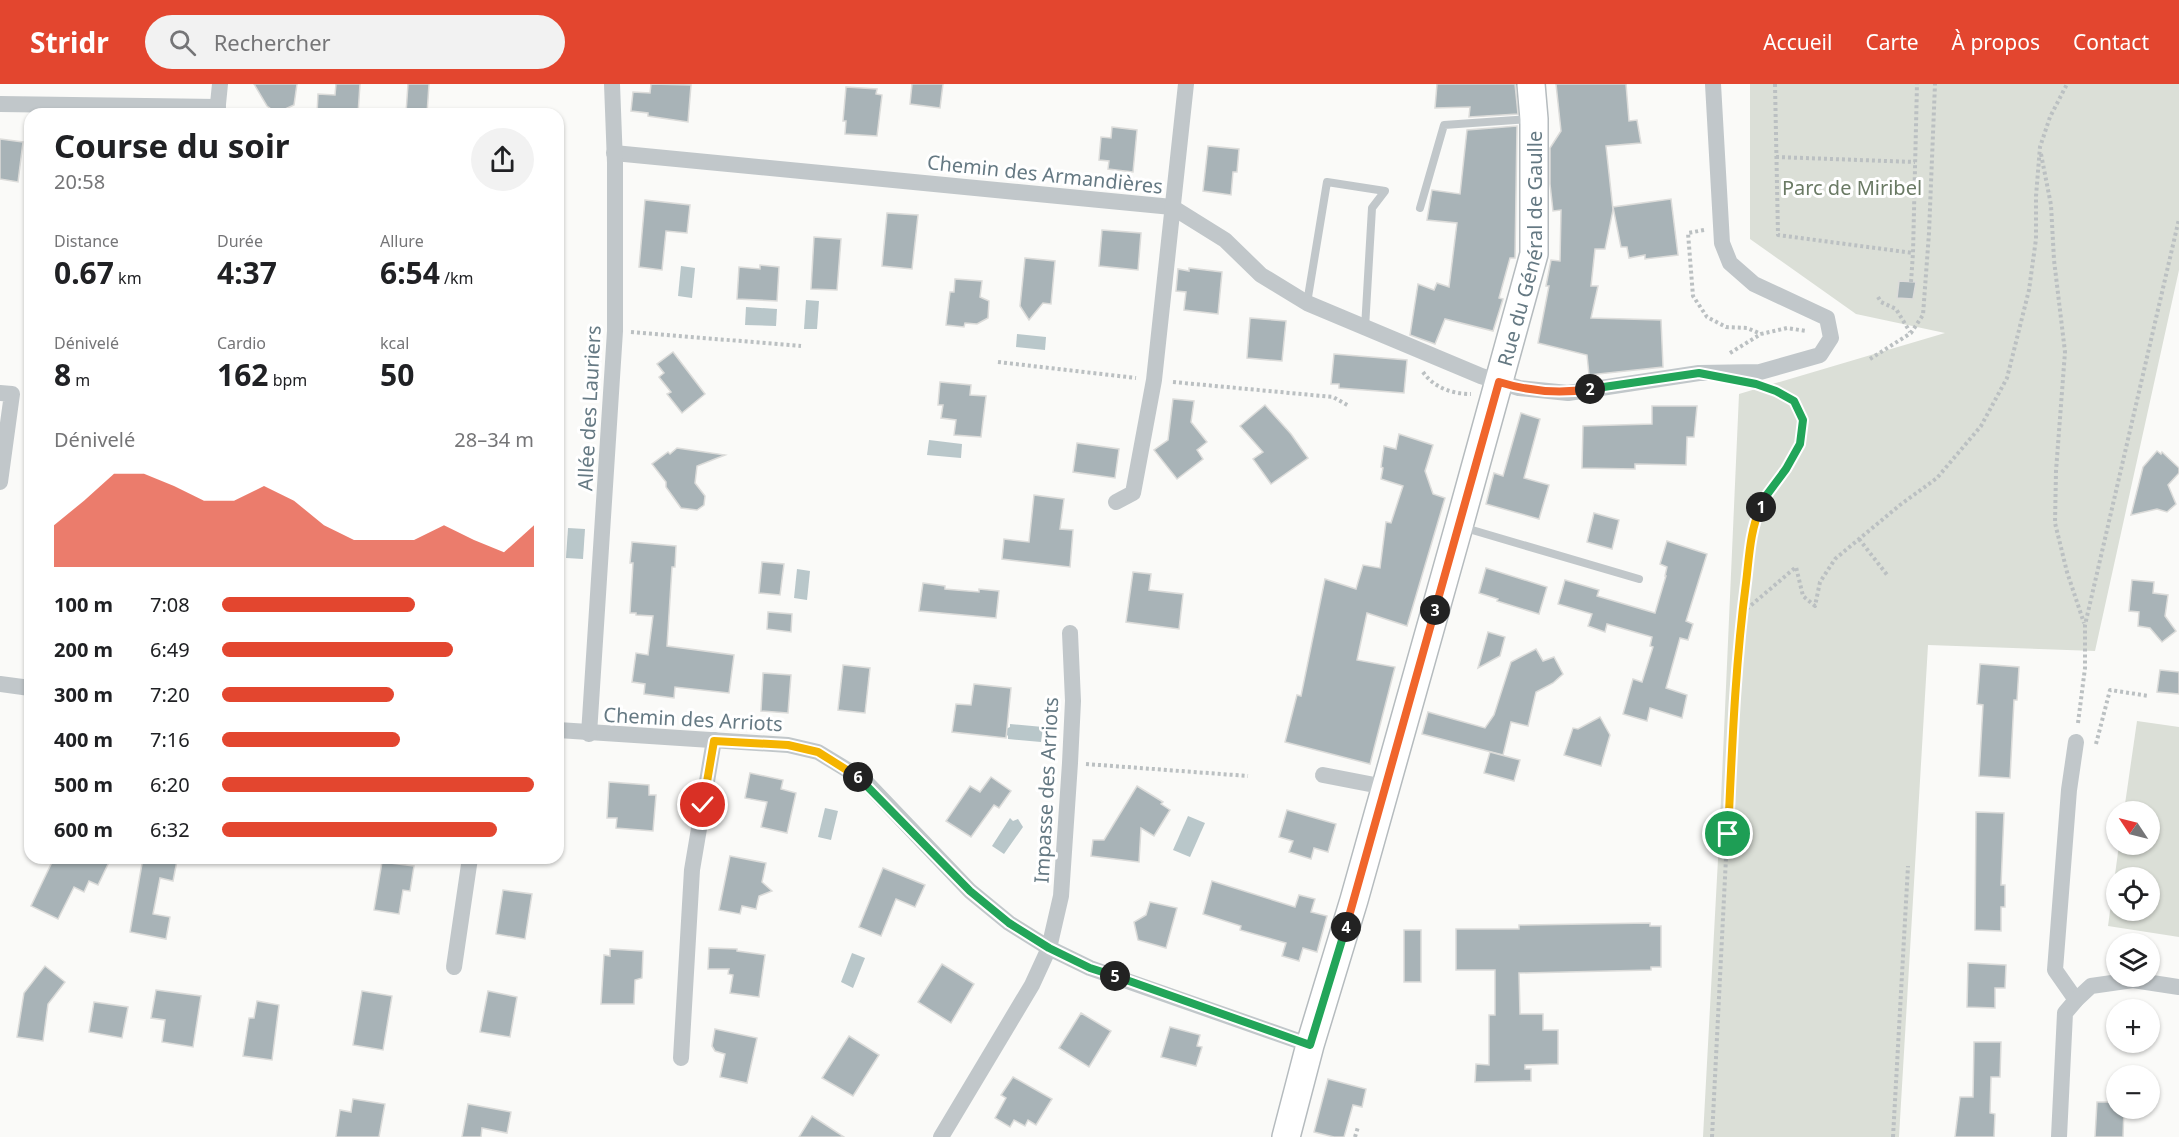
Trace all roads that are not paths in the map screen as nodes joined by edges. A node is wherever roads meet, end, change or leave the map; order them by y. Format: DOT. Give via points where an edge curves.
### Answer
graph roads {
  1 [pos="219,84"];
  2 [pos="612,84"];
  3 [pos="1186,84"];
  4 [pos="1531,84"];
  5 [pos="1713,84"];
  6 [pos="0,104"];
  7 [pos="145,108"];
  8 [pos="217,108"];
  9 [pos="1534,119"];
  10 [pos="614,153"];
  11 [pos="1172,207"];
  12 [pos="1420,208"];
  13 [pos="1307,303"];
  14 [pos="1365,328"];
  15 [pos="1499,382"];
  16 [pos="0,393"];
  17 [pos="0,482"];
  18 [pos="1116,502"];
  19 [pos="1459,526"];
  20 [pos="1638,579"];
  21 [pos="1070,633"];
  22 [pos="0,684"];
  23 [pos="24,687"];
  24 [pos="564,731"];
  25 [pos="589,734"];
  26 [pos="714,741"];
  27 [pos="2076,742"];
  28 [pos="1323,775"];
  29 [pos="1385,788"];
  30 [pos="469,864"];
  31 [pos="1049,948"];
  32 [pos="454,967"];
  33 [pos="2179,987"];
  34 [pos="2076,999"];
  35 [pos="1310,1045"];
  36 [pos="681,1058"];
  37 [pos="940,1137"];
  38 [pos="1286,1137"];
  39 [pos="2059,1137"];
  1 -- 8 [label="street"];
  2 -- 10 [label="street, Allée des Lauriers"];
  3 -- 11 [label="street"];
  4 -- 9 [label="main road, Rue du Général de Gaulle"];
  5 -- 15 [label="street, Chemin des Armandières" via="1722,243 1730,263 1754,284 1827,318 1831,338 1820,355 1760,372 1699,373 1568,393"];
  6 -- 7 [label="street"];
  9 -- 12 [label="lane" via="1444,125"];
  9 -- 15 [label="main road, Rue du Général de Gaulle" via="1534,254"];
  10 -- 11 [label="street, Chemin des Armandières"];
  10 -- 25 [label="street, Allée des Lauriers" via="615,331"];
  11 -- 13 [label="street, Chemin des Armandières" via="1225,240 1261,275"];
  11 -- 18 [label="street" via="1154,380 1133,493"];
  13 -- 14 [label="street, Chemin des Armandières"];
  13 -- 14 [label="lane" via="1327,182 1385,191 1372,208"];
  14 -- 15 [label="street, Chemin des Armandières"];
  15 -- 19 [label="main road, Rue du Général de Gaulle"];
  16 -- 17 [label="street" via="12,394"];
  19 -- 20 [label="lane"];
  19 -- 29 [label="main road, Rue du Général de Gaulle"];
  21 -- 31 [label="street, Impasse des Arriots" via="1071,763 1061,896"];
  22 -- 23 [label="street"];
  24 -- 25 [label="street, Chemin des Arriots"];
  25 -- 26 [label="street, Chemin des Arriots"];
  26 -- 31 [label="street, Chemin des Arriots" via="788,745 818,752 864,780 970,891 1009,923"];
  26 -- 36 [label="street" via="692,870"];
  27 -- 34 [label="street" via="2055,970"];
  28 -- 29 [label="street"];
  29 -- 35 [label="main road, Rue du Général de Gaulle"];
  30 -- 32 [label="street"];
  31 -- 35 [label="street, Chemin des Arriots" via="1090,968"];
  31 -- 37 [label="street, Impasse des Arriots" via="1032,985"];
  33 -- 34 [label="street" via="2133,980 2091,986"];
  34 -- 39 [label="street" via="2065,1013"];
  35 -- 38 [label="main road, Rue du Général de Gaulle"];
}
